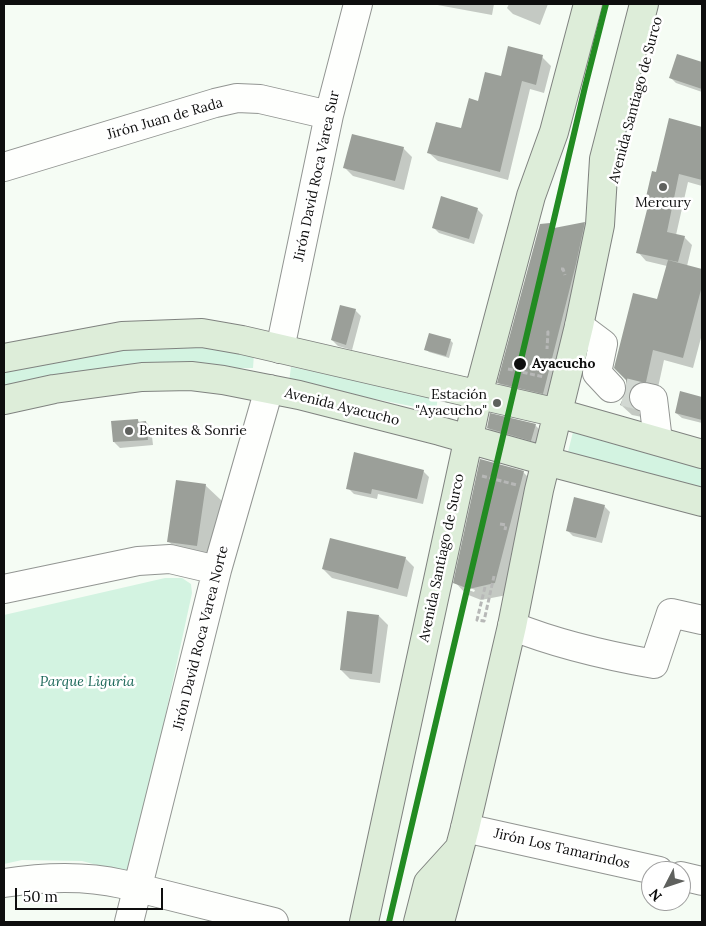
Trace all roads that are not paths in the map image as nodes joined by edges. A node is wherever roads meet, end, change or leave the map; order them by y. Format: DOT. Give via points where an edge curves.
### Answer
graph roads {
  1 [pos="358,4"];
  2 [pos="571,4"];
  3 [pos="588,4"];
  4 [pos="644,4"];
  5 [pos="662,4"];
  6 [pos="329,115"];
  7 [pos="4,167"];
  8 [pos="531,196"];
  9 [pos="600,225"];
  10 [pos="579,326"];
  11 [pos="280,349"];
  12 [pos="4,358"];
  13 [pos="566,381"];
  14 [pos="619,388"];
  15 [pos="269,389"];
  16 [pos="478,395"];
  17 [pos="4,400"];
  18 [pos="558,413"];
  19 [pos="594,423"];
  20 [pos="469,439"];
  21 [pos="658,441"];
  22 [pos="702,454"];
  23 [pos="546,461"];
  24 [pos="702,502"];
  25 [pos="217,570"];
  26 [pos="4,590"];
  27 [pos="702,620"];
  28 [pos="512,626"];
  29 [pos="462,838"];
  30 [pos="641,868"];
  31 [pos="4,883"];
  32 [pos="138,888"];
  33 [pos="129,922"];
  34 [pos="274,922"];
  35 [pos="364,922"];
  36 [pos="418,922"];
  37 [pos="440,922"];
  1 -- 6 [label="street, Jirón David Roca Varea Sur"];
  2 -- 8 [label="main road, Avenida Santiago de Surco" via="539,126"];
  3 -- 8 [label="main road, Avenida Santiago de Surco" via="554,132"];
  4 -- 9 [label="main road, Avenida Santiago de Surco" via="604,159"];
  5 -- 9 [label="main road, Avenida Santiago de Surco" via="623,163"];
  6 -- 7 [label="street, Jirón Juan de Rada" via="260,99 237,98"];
  6 -- 11 [label="street, Jirón David Roca Varea Sur"];
  8 -- 16 [label="main road, Avenida Santiago de Surco"];
  9 -- 10 [label="main road, Avenida Santiago de Surco"];
  10 -- 13 [label="main road, Avenida Santiago de Surco"];
  10 -- 14 [label="street" via="603,344"];
  11 -- 12 [label="main road" via="202,333 164,333 122,336"];
  11 -- 16 [label="main road"];
  13 -- 14 [label="street"];
  13 -- 18 [label="main road, Avenida Santiago de Surco"];
  14 -- 19 [label="street"];
  14 -- 21 [label="street" via="653,398"];
  15 -- 17 [label="main road, Avenida Ayacucho" via="191,376 142,377 54,389"];
  15 -- 20 [label="main road, Avenida Ayacucho"];
  15 -- 25 [label="street, Jirón David Roca Varea Norte"];
  16 -- 18 [label="main road"];
  16 -- 20 [label="main road, Avenida Santiago de Surco"];
  18 -- 19 [label="main road"];
  18 -- 23 [label="main road, Avenida Santiago de Surco"];
  19 -- 21 [label="main road"];
  20 -- 23 [label="main road, Avenida Ayacucho"];
  20 -- 35 [label="main road, Avenida Santiago de Surco"];
  21 -- 22 [label="main road"];
  23 -- 24 [label="main road, Avenida Ayacucho"];
  23 -- 28 [label="main road, Avenida Santiago de Surco"];
  25 -- 26 [label="street" via="170,559 138,561"];
  25 -- 32 [label="street, Jirón David Roca Varea Norte"];
  27 -- 28 [label="street" via="671,613 654,664 533,635"];
  28 -- 29 [label="main road, Avenida Santiago de Surco"];
  29 -- 30 [label="street, Jirón Los Tamarindos"];
  29 -- 36 [label="main road, Avenida Santiago de Surco" via="428,883"];
  29 -- 37 [label="main road, Avenida Santiago de Surco"];
  31 -- 32 [label="street" via="78,878"];
  32 -- 33 [label="street, Jirón David Roca Varea Norte"];
  32 -- 34 [label="street"];
}
